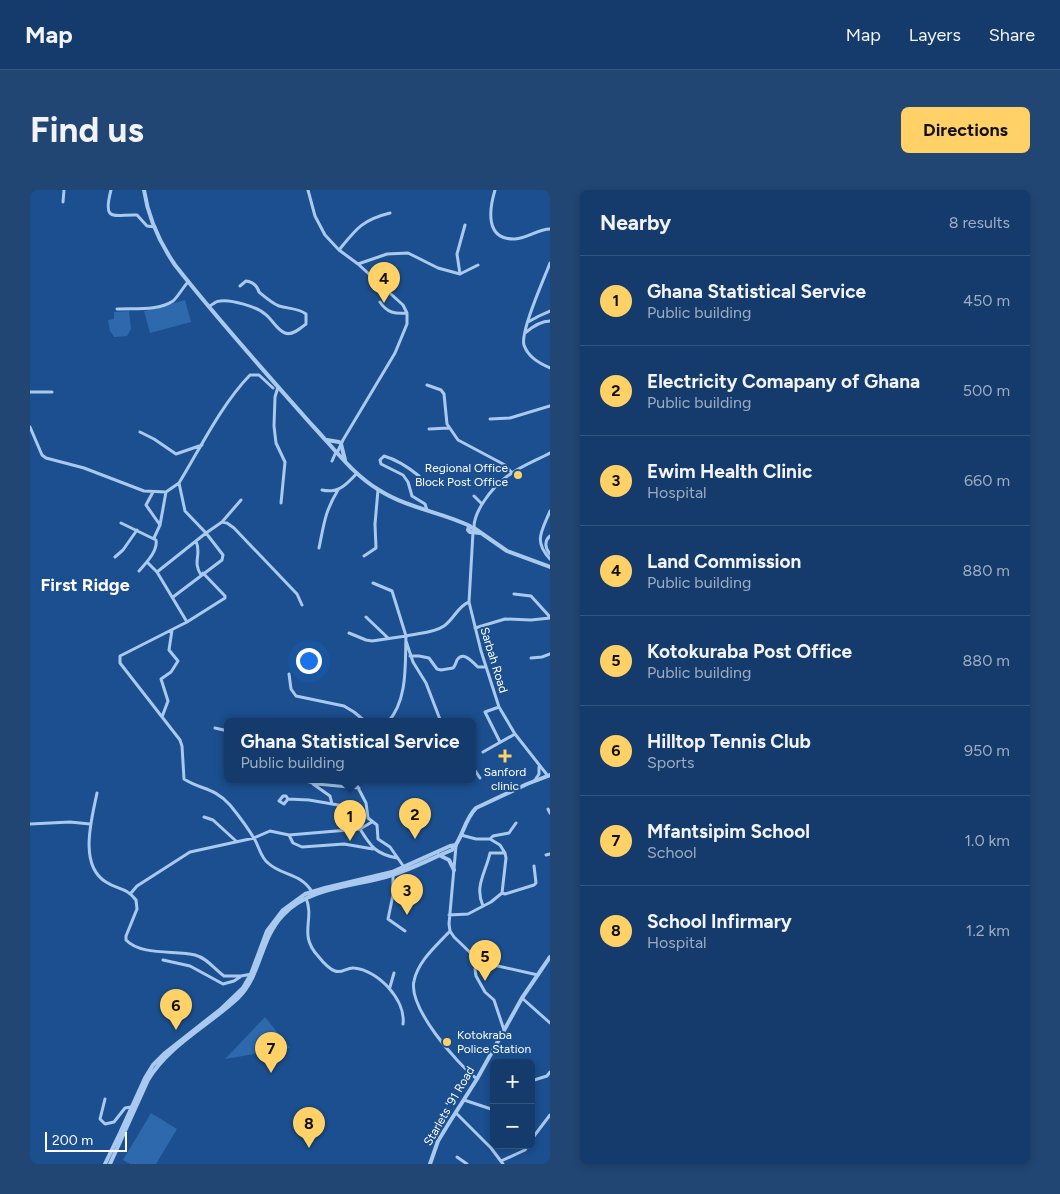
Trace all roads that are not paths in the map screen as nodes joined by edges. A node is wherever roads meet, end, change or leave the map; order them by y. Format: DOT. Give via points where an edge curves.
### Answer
graph roads {
  1 [pos="64,190"];
  2 [pos="111,190"];
  3 [pos="144,190"];
  4 [pos="308,190"];
  5 [pos="495,190"];
  6 [pos="63,202"];
  7 [pos="390,213"];
  8 [pos="465,225"];
  9 [pos="155,227"];
  10 [pos="550,228"];
  11 [pos="339,250"];
  12 [pos="550,263"];
  13 [pos="358,264"];
  14 [pos="478,265"];
  15 [pos="460,274"];
  16 [pos="188,282"];
  17 [pos="240,286"];
  18 [pos="380,302"];
  19 [pos="210,306"];
  20 [pos="117,309"];
  21 [pos="550,311"];
  22 [pos="407,313"];
  23 [pos="550,322"];
  24 [pos="527,323"];
  25 [pos="524,333"];
  26 [pos="550,368"];
  27 [pos="427,385"];
  28 [pos="276,387"];
  29 [pos="30,392"];
  30 [pos="52,392"];
  31 [pos="550,406"];
  32 [pos="490,420"];
  33 [pos="30,428"];
  34 [pos="450,428"];
  35 [pos="429,429"];
  36 [pos="140,432"];
  37 [pos="327,440"];
  38 [pos="341,442"];
  39 [pos="202,445"];
  40 [pos="336,451"];
  41 [pos="550,453"];
  42 [pos="345,460"];
  43 [pos="332,461"];
  44 [pos="357,473"];
  45 [pos="512,473"];
  46 [pos="419,476"];
  47 [pos="179,483"];
  48 [pos="322,490"];
  49 [pos="338,490"];
  50 [pos="378,490"];
  51 [pos="153,492"];
  52 [pos="166,492"];
  53 [pos="474,496"];
  54 [pos="241,500"];
  55 [pos="281,503"];
  56 [pos="482,504"];
  57 [pos="427,510"];
  58 [pos="550,511"];
  59 [pos="222,522"];
  60 [pos="121,523"];
  61 [pos="160,526"];
  62 [pos="472,529"];
  63 [pos="137,530"];
  64 [pos="206,533"];
  65 [pos="550,536"];
  66 [pos="154,538"];
  67 [pos="196,541"];
  68 [pos="319,548"];
  69 [pos="550,554"];
  70 [pos="364,556"];
  71 [pos="115,557"];
  72 [pos="550,559"];
  73 [pos="148,562"];
  74 [pos="550,567"];
  75 [pos="139,571"];
  76 [pos="157,572"];
  77 [pos="202,574"];
  78 [pos="373,583"];
  79 [pos="514,594"];
  80 [pos="173,597"];
  81 [pos="469,602"];
  82 [pos="302,605"];
  83 [pos="366,617"];
  84 [pos="550,617"];
  85 [pos="187,622"];
  86 [pos="475,628"];
  87 [pos="172,629"];
  88 [pos="349,633"];
  89 [pos="388,638"];
  90 [pos="406,638"];
  91 [pos="550,654"];
  92 [pos="410,656"];
  93 [pos="531,658"];
  94 [pos="485,667"];
  95 [pos="289,674"];
  96 [pos="499,707"];
  97 [pos="162,717"];
  98 [pos="361,718"];
  99 [pos="391,718"];
  100 [pos="439,718"];
  101 [pos="215,728"];
  102 [pos="224,730"];
  103 [pos="515,734"];
  104 [pos="500,742"];
  105 [pos="483,752"];
  106 [pos="539,766"];
  107 [pos="476,772"];
  108 [pos="549,776"];
  109 [pos="480,778"];
  110 [pos="535,780"];
  111 [pos="312,783"];
  112 [pos="356,783"];
  113 [pos="359,788"];
  114 [pos="98,793"];
  115 [pos="288,799"];
  116 [pos="332,804"];
  117 [pos="204,817"];
  118 [pos="372,822"];
  119 [pos="516,823"];
  120 [pos="30,824"];
  121 [pos="90,824"];
  122 [pos="360,829"];
  123 [pos="289,835"];
  124 [pos="461,835"];
  125 [pos="254,838"];
  126 [pos="490,839"];
  127 [pos="237,842"];
  128 [pos="456,845"];
  129 [pos="374,849"];
  130 [pos="505,853"];
  131 [pos="439,855"];
  132 [pos="397,858"];
  133 [pos="534,866"];
  134 [pos="405,868"];
  135 [pos="454,870"];
  136 [pos="393,874"];
  137 [pos="312,892"];
  138 [pos="131,893"];
  139 [pos="502,893"];
  140 [pos="306,898"];
  141 [pos="483,906"];
  142 [pos="448,915"];
  143 [pos="405,931"];
  144 [pos="450,931"];
  145 [pos="550,957"];
  146 [pos="163,960"];
  147 [pos="480,962"];
  148 [pos="253,973"];
  149 [pos="394,973"];
  150 [pos="538,975"];
  151 [pos="241,976"];
  152 [pos="390,987"];
  153 [pos="522,998"];
  154 [pos="550,1023"];
  155 [pos="404,1024"];
  156 [pos="504,1030"];
  157 [pos="550,1072"];
  158 [pos="477,1079"];
  159 [pos="535,1080"];
  160 [pos="105,1099"];
  161 [pos="464,1100"];
  162 [pos="131,1107"];
  163 [pos="490,1109"];
  164 [pos="456,1112"];
  165 [pos="550,1115"];
  166 [pos="535,1135"];
  167 [pos="526,1149"];
  168 [pos="457,1157"];
  169 [pos="502,1162"];
  170 [pos="105,1164"];
  171 [pos="110,1164"];
  172 [pos="430,1164"];
  173 [pos="467,1164"];
  1 -- 6 [label="street"];
  2 -- 9 [label="street" via="109,211 112,215 137,215 147,226"];
  3 -- 9 [label="street"];
  4 -- 11 [label="street" via="318,222"];
  5 -- 10 [label="street" via="490,214 492,225 499,234 516,239"];
  7 -- 11 [label="street" via="373,217 355,230"];
  8 -- 15 [label="street" via="457,254"];
  9 -- 16 [label="street" via="169,256"];
  11 -- 13 [label="street"];
  12 -- 24 [label="street"];
  13 -- 15 [label="street" via="387,254 408,253 438,268"];
  13 -- 22 [label="street" via="403,305"];
  14 -- 15 [label="street"];
  16 -- 19 [label="street"];
  16 -- 20 [label="street" via="173,301 164,305"];
  17 -- 19 [label="street" via="246,281 253,282 268,299 306,314 306,324 295,332 285,333 256,309 228,300"];
  18 -- 22 [label="street" via="392,313"];
  19 -- 28 [label="street"];
  21 -- 24 [label="street"];
  22 -- 38 [label="street" via="407,324 396,353"];
  23 -- 25 [label="street" via="545,321"];
  24 -- 25 [label="street"];
  25 -- 26 [label="street" via="524,344 533,358"];
  27 -- 34 [label="street" via="444,394"];
  28 -- 37 [label="street"];
  28 -- 39 [label="street" via="259,375 250,375 238,387"];
  28 -- 55 [label="street" via="276,443 285,462"];
  29 -- 30 [label="street"];
  31 -- 32 [label="street" via="510,418"];
  33 -- 51 [label="street" via="46,458"];
  34 -- 35 [label="street"];
  34 -- 45 [label="street" via="458,440 505,465"];
  36 -- 39 [label="street" via="176,454"];
  37 -- 38 [label="street"];
  37 -- 40 [label="street"];
  38 -- 40 [label="street"];
  38 -- 40 [label="street"];
  38 -- 42 [label="street"];
  39 -- 47 [label="street"];
  40 -- 42 [label="street"];
  40 -- 43 [label="street"];
  41 -- 45 [label="street"];
  42 -- 44 [label="street"];
  44 -- 49 [label="street"];
  44 -- 50 [label="street"];
  45 -- 56 [label="street"];
  46 -- 57 [label="street" via="396,460 384,456 380,460 380,464 406,478 412,496"];
  47 -- 52 [label="street"];
  47 -- 64 [label="street" via="185,510"];
  48 -- 49 [label="street"];
  49 -- 68 [label="street" via="326,514"];
  50 -- 57 [label="street"];
  50 -- 70 [label="street" via="376,548"];
  51 -- 52 [label="street"];
  51 -- 61 [label="street" via="146,505"];
  52 -- 61 [label="street"];
  53 -- 56 [label="street"];
  54 -- 59 [label="street"];
  56 -- 62 [label="street"];
  57 -- 62 [label="street"];
  58 -- 72 [label="street" via="539,539"];
  59 -- 64 [label="street"];
  59 -- 82 [label="street" via="234,528 297,594"];
  60 -- 63 [label="street"];
  61 -- 66 [label="street"];
  62 -- 74 [label="street" via="507,551"];
  62 -- 81 [label="street, Sarbah Road"];
  63 -- 66 [label="street"];
  63 -- 71 [label="street"];
  64 -- 67 [label="street"];
  64 -- 77 [label="street" via="223,558"];
  65 -- 69 [label="street" via="546,546"];
  66 -- 73 [label="street" via="157,544"];
  67 -- 76 [label="street"];
  67 -- 77 [label="street" via="196,567"];
  73 -- 75 [label="street"];
  73 -- 76 [label="street"];
  76 -- 80 [label="street"];
  77 -- 80 [label="street"];
  77 -- 85 [label="street" via="226,596"];
  78 -- 90 [label="street" via="392,590"];
  79 -- 84 [label="street" via="531,596"];
  80 -- 85 [label="street"];
  81 -- 86 [label="street, Sarbah Road"];
  81 -- 90 [label="street" via="462,605 445,625"];
  83 -- 89 [label="street"];
  84 -- 86 [label="street" via="505,619"];
  85 -- 87 [label="street"];
  86 -- 94 [label="street, Sarbah Road"];
  87 -- 97 [label="street" via="169,650 178,661 161,679 168,702"];
  87 -- 97 [label="street" via="120,656 121,666"];
  88 -- 89 [label="street" via="366,640"];
  89 -- 90 [label="street"];
  90 -- 92 [label="street"];
  90 -- 99 [label="street" via="402,696"];
  91 -- 93 [label="street"];
  92 -- 94 [label="street" via="430,658 437,669 442,670 454,668 462,657 470,658 478,667"];
  92 -- 100 [label="street" via="428,688"];
  94 -- 96 [label="street, Sarbah Road"];
  95 -- 98 [label="street" via="291,689 296,696 344,706"];
  96 -- 103 [label="street, Sarbah Road"];
  96 -- 104 [label="street" via="485,712"];
  97 -- 125 [label="street" via="180,740 184,779 222,797"];
  101 -- 102 [label="street"];
  103 -- 104 [label="street"];
  103 -- 106 [label="street, Sarbah Road"];
  104 -- 105 [label="street"];
  106 -- 108 [label="street, Sarbah Road"];
  106 -- 110 [label="street"];
  107 -- 109 [label="street"];
  108 -- 110 [label="street"];
  110 -- 124 [label="street" via="476,808"];
  111 -- 113 [label="street"];
  111 -- 116 [label="street" via="328,793"];
  112 -- 113 [label="street"];
  113 -- 118 [label="street"];
  114 -- 121 [label="street"];
  115 -- 116 [label="street"];
  116 -- 122 [label="street" via="346,807"];
  117 -- 127 [label="street" via="213,820"];
  118 -- 122 [label="street"];
  118 -- 132 [label="street" via="376,825 378,839 390,847"];
  119 -- 126 [label="street" via="509,833"];
  120 -- 121 [label="street"];
  121 -- 138 [label="street" via="91,863 95,872 108,884"];
  122 -- 123 [label="street"];
  122 -- 129 [label="street"];
  123 -- 125 [label="street" via="270,831"];
  123 -- 129 [label="street" via="293,843 302,847 344,844"];
  124 -- 126 [label="street"];
  124 -- 128 [label="street"];
  125 -- 127 [label="street"];
  125 -- 137 [label="street" via="267,863 299,878"];
  126 -- 130 [label="street"];
  127 -- 138 [label="street" via="190,852 136,886"];
  128 -- 131 [label="street"];
  128 -- 134 [label="street"];
  128 -- 135 [label="street"];
  129 -- 132 [label="street" via="382,855"];
  130 -- 139 [label="street"];
  130 -- 141 [label="street" via="490,853 479,886"];
  131 -- 134 [label="street"];
  131 -- 135 [label="street" via="449,860"];
  132 -- 134 [label="street"];
  133 -- 139 [label="street" via="534,885"];
  134 -- 136 [label="street"];
  135 -- 142 [label="street"];
  136 -- 137 [label="street"];
  136 -- 140 [label="street"];
  136 -- 143 [label="street" via="393,900 388,919"];
  137 -- 148 [label="street" via="295,900 278,914 263,940"];
  138 -- 151 [label="street" via="137,905 126,936 129,943 163,952 194,955 224,976"];
  139 -- 141 [label="street"];
  140 -- 148 [label="street" via="289,910 274,927"];
  140 -- 152 [label="street" via="309,904 307,938 318,956 336,971 355,968"];
  141 -- 142 [label="street" via="468,914"];
  142 -- 144 [label="street"];
  144 -- 147 [label="street"];
  144 -- 158 [label="street" via="418,969 414,993 433,1031 454,1059"];
  145 -- 150 [label="street, Starlets '91 Road"];
  146 -- 151 [label="street" via="190,966 223,984"];
  147 -- 150 [label="street"];
  147 -- 156 [label="street" via="475,969 476,976 494,1000"];
  148 -- 151 [label="street"];
  148 -- 162 [label="street" via="232,998 153,1065"];
  148 -- 171 [label="street" via="240,996 156,1068"];
  149 -- 152 [label="street"];
  150 -- 153 [label="street, Starlets '91 Road"];
  152 -- 155 [label="street"];
  153 -- 154 [label="street"];
  153 -- 156 [label="street, Starlets '91 Road"];
  156 -- 158 [label="street, Starlets '91 Road"];
  157 -- 159 [label="street"];
  158 -- 161 [label="street, Starlets '91 Road"];
  160 -- 162 [label="street" via="100,1118 105,1124 114,1122 125,1108"];
  161 -- 163 [label="street"];
  161 -- 164 [label="street, Starlets '91 Road"];
  162 -- 170 [label="street"];
  164 -- 169 [label="street"];
  164 -- 172 [label="street, Starlets '91 Road" via="438,1141"];
  165 -- 166 [label="street"];
  167 -- 169 [label="street"];
  168 -- 173 [label="street"];
}
